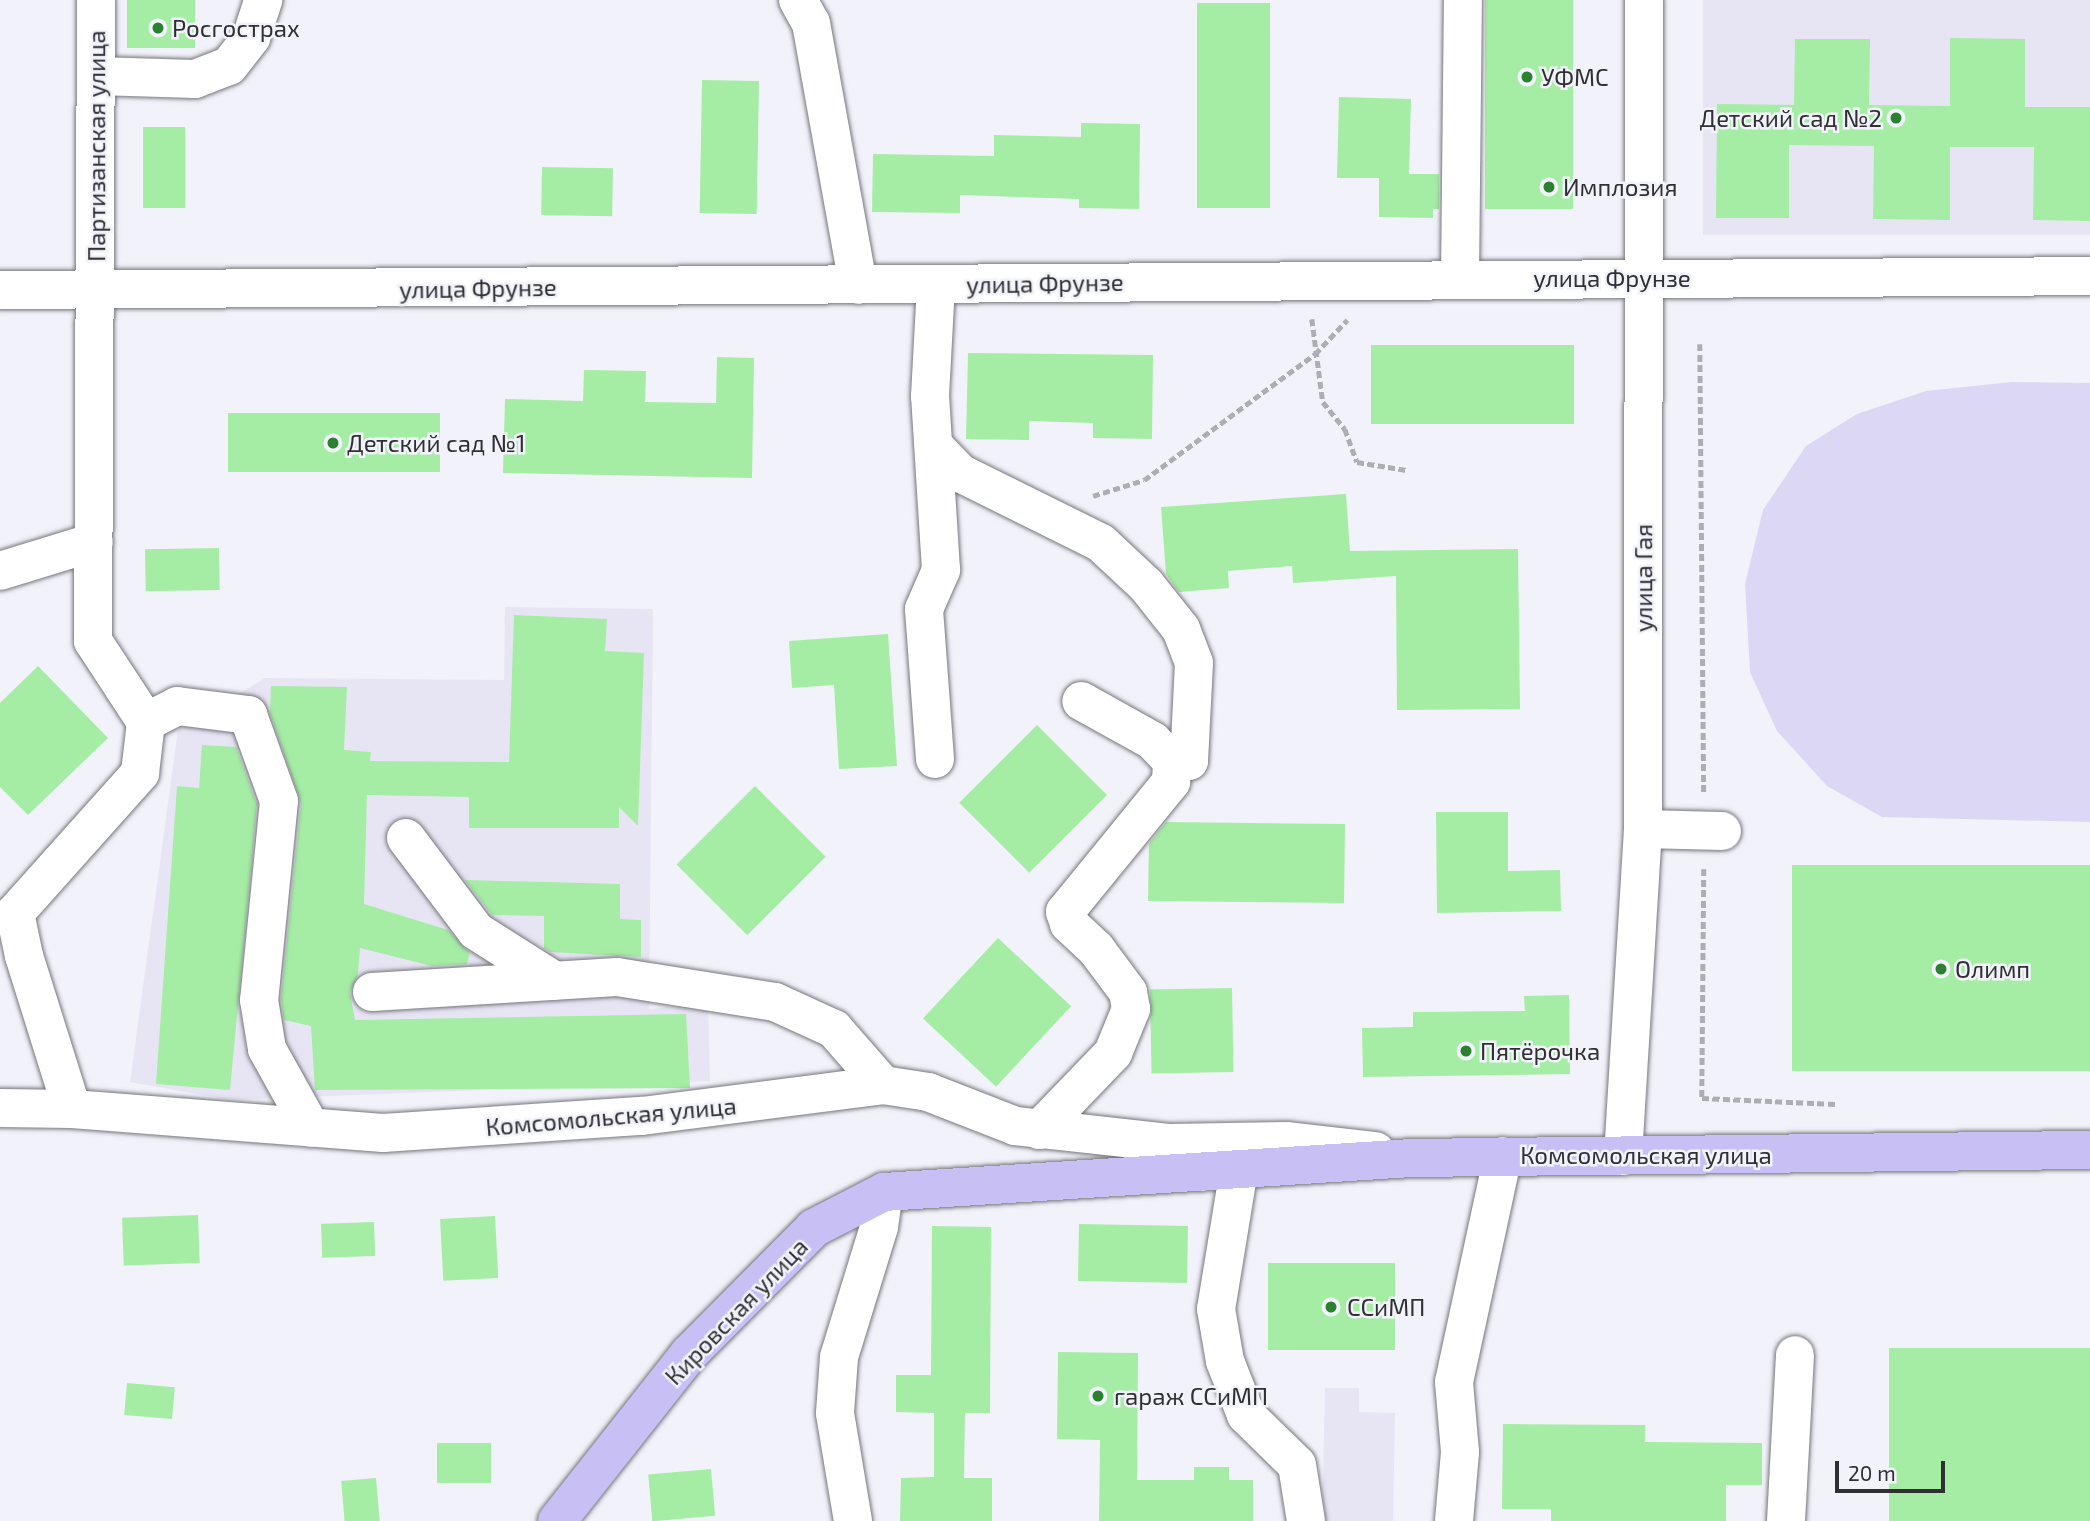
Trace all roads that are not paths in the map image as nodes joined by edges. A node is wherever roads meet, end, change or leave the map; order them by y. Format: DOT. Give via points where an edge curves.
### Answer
graph roads {
  1 [pos="96,0"];
  2 [pos="263,0"];
  3 [pos="798,0"];
  4 [pos="1463,0"];
  5 [pos="1644,0"];
  6 [pos="96,76"];
  7 [pos="2090,276"];
  8 [pos="1460,278"];
  9 [pos="1644,278"];
  10 [pos="936,284"];
  11 [pos="858,285"];
  12 [pos="0,290"];
  13 [pos="96,292"];
  14 [pos="933,446"];
  15 [pos="94,541"];
  16 [pos="0,571"];
  17 [pos="1081,701"];
  18 [pos="146,722"];
  19 [pos="935,759"];
  20 [pos="1172,761"];
  21 [pos="1643,829"];
  22 [pos="1713,831"];
  23 [pos="406,838"];
  24 [pos="555,981"];
  25 [pos="372,992"];
  26 [pos="883,1085"];
  27 [pos="0,1108"];
  28 [pos="72,1109"];
  29 [pos="311,1128"];
  30 [pos="1040,1129"];
  31 [pos="1168,1143"];
  32 [pos="2090,1150"];
  33 [pos="1503,1156"];
  34 [pos="1623,1156"];
  35 [pos="1411,1158"];
  36 [pos="1221,1170"];
  37 [pos="884,1192"];
  38 [pos="1795,1355"];
  39 [pos="557,1521"];
  40 [pos="853,1521"];
  41 [pos="1306,1521"];
  42 [pos="1454,1521"];
  43 [pos="1786,1521"];
  1 -- 6 [label="street, Партизанская улица"];
  2 -- 6 [label="street" via="251,38 229,66 195,79"];
  3 -- 11 [label="street" via="811,23"];
  4 -- 8 [label="street"];
  5 -- 9 [label="street, улица Гая"];
  6 -- 13 [label="street, Партизанская улица"];
  7 -- 9 [label="street, улица Фрунзе"];
  8 -- 9 [label="street, улица Фрунзе"];
  8 -- 10 [label="street, улица Фрунзе"];
  9 -- 21 [label="street, улица Гая"];
  10 -- 11 [label="street, улица Фрунзе"];
  10 -- 14 [label="street" via="930,396"];
  11 -- 13 [label="street, улица Фрунзе"];
  12 -- 13 [label="street, улица Фрунзе"];
  13 -- 15 [label="street, Партизанская улица"];
  14 -- 19 [label="street" via="941,570 924,609"];
  14 -- 20 [label="street" via="960,473 1101,543 1146,585 1181,629 1194,663 1189,761"];
  15 -- 16 [label="street"];
  15 -- 18 [label="street, Партизанская улица" via="93,641"];
  17 -- 20 [label="street" via="1153,741"];
  18 -- 28 [label="street" via="140,773 15,913"];
  18 -- 29 [label="street" via="177,706 248,715 279,801 259,999 267,1049"];
  20 -- 30 [label="street" via="1171,782 1065,912 1069,924 1096,949 1128,992 1131,1009 1113,1054"];
  21 -- 22 [label="street"];
  21 -- 34 [label="street, улица Гая"];
  23 -- 24 [label="street" via="476,931"];
  24 -- 25 [label="street"];
  24 -- 26 [label="street" via="617,977 775,1002 834,1029"];
  26 -- 29 [label="street, Комсомольская улица" via="642,1116 383,1133"];
  26 -- 30 [label="street, Комсомольская улица" via="928,1091 1015,1126"];
  27 -- 28 [label="street, Комсомольская улица"];
  28 -- 29 [label="street, Комсомольская улица"];
  30 -- 31 [label="street, Комсомольская улица"];
  31 -- 35 [label="street, Комсомольская улица" via="1286,1141"];
  31 -- 36 [label="street"];
  32 -- 34 [label="main road, Комсомольская улица"];
  33 -- 34 [label="main road, Комсомольская улица"];
  33 -- 35 [label="main road, Комсомольская улица"];
  33 -- 42 [label="street" via="1454,1382 1460,1452"];
  35 -- 36 [label="main road, Комсомольская улица"];
  36 -- 37 [label="main road, Комсомольская улица"];
  36 -- 41 [label="street" via="1216,1309 1225,1361 1246,1415 1297,1465"];
  37 -- 39 [label="main road, Кировская улица" via="814,1228 689,1354"];
  37 -- 40 [label="street" via="879,1227 839,1357 835,1413"];
  38 -- 43 [label="street"];
}
